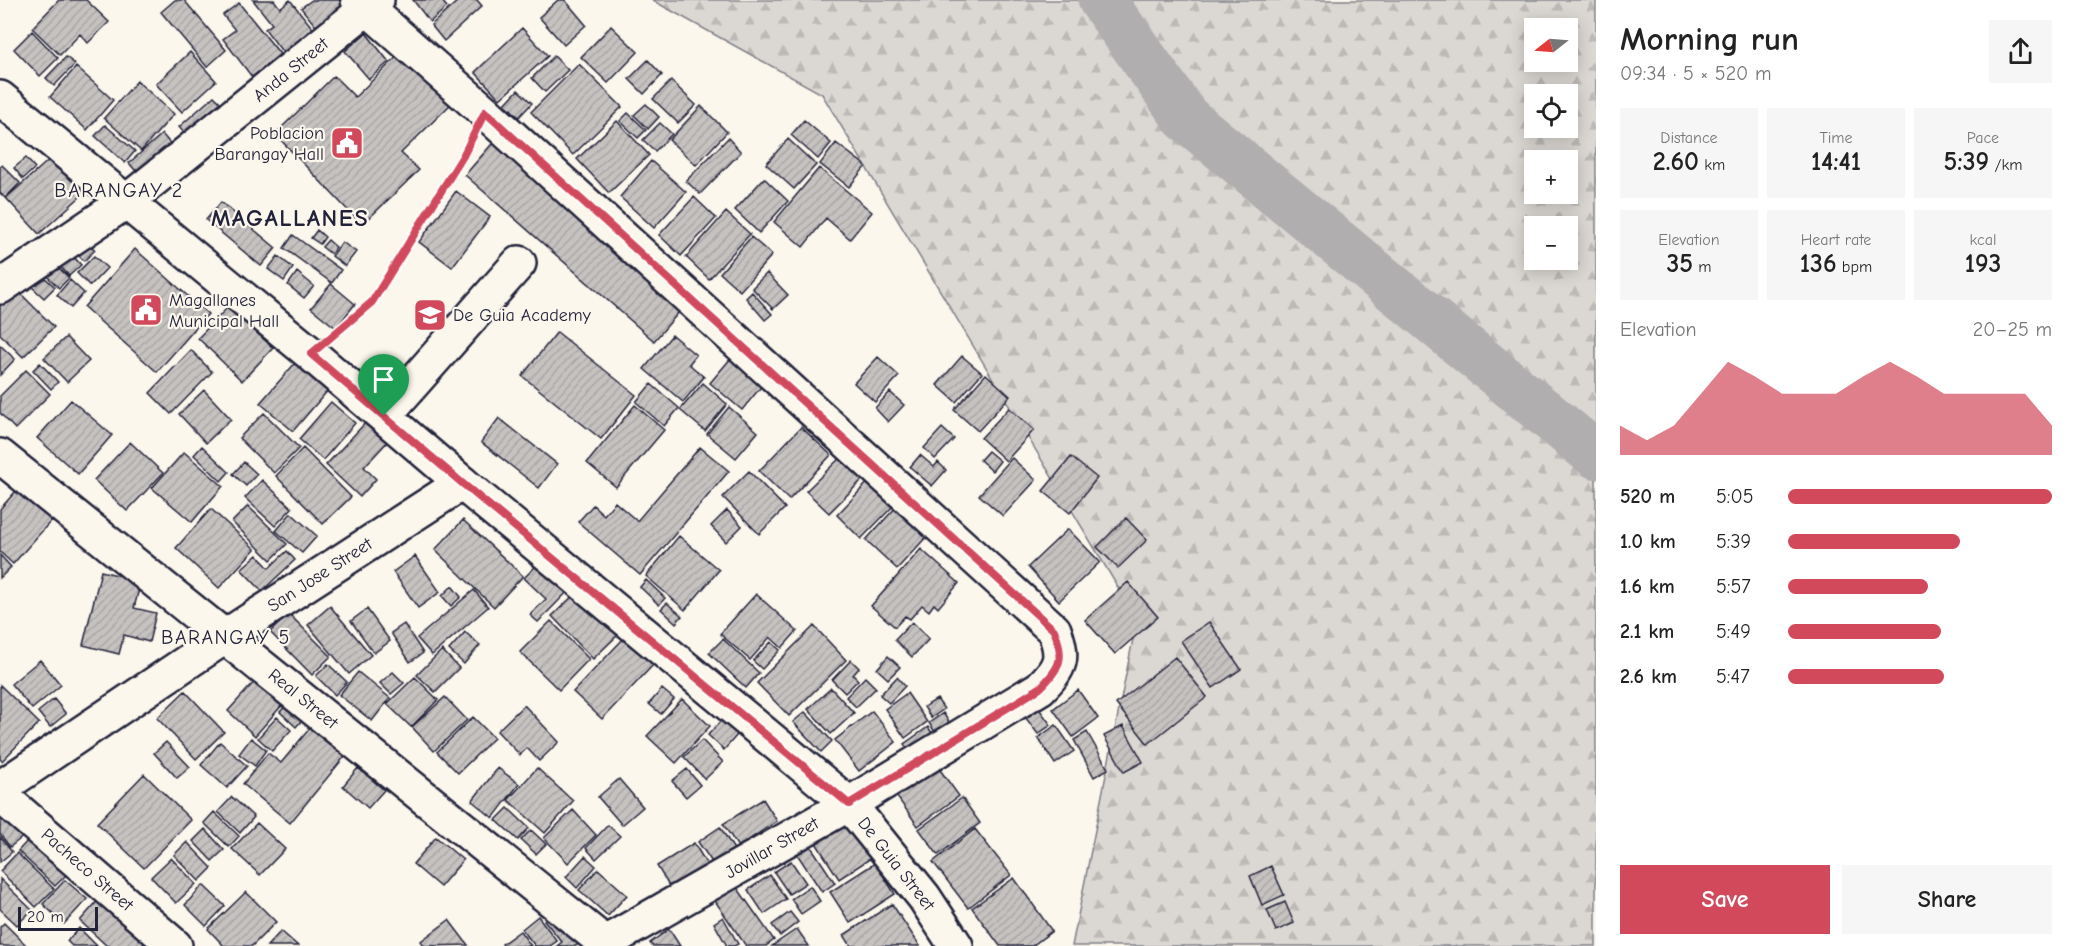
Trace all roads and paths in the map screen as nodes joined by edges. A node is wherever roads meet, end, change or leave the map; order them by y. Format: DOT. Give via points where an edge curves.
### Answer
graph roads {
  1 [pos="367,3"];
  2 [pos="0,98"];
  3 [pos="485,112"];
  4 [pos="127,201"];
  5 [pos="519,263"];
  6 [pos="0,287"];
  7 [pos="311,354"];
  8 [pos="384,416"];
  9 [pos="0,456"];
  10 [pos="462,483"];
  11 [pos="226,636"];
  12 [pos="0,788"];
  13 [pos="0,795"];
  14 [pos="849,804"];
  15 [pos="603,945"];
  16 [pos="175,946"];
  17 [pos="956,946"];
  1 -- 3 [label="street"];
  1 -- 4 [label="street, Anda Street"];
  2 -- 4 [label="street, De Guia Street"];
  3 -- 7 [label="path" via="463,156 372,302"];
  3 -- 14 [label="street, Jovillar Street" via="1054,630 1061,659 1040,688"];
  4 -- 6 [label="street, Anda Street"];
  4 -- 7 [label="street, De Guia Street"];
  5 -- 8 [label="street"];
  7 -- 8 [label="street, De Guia Street"];
  8 -- 10 [label="street, De Guia Street"];
  9 -- 11 [label="street, Real Street"];
  10 -- 11 [label="street, San Jose Street"];
  10 -- 14 [label="street, De Guia Street"];
  11 -- 12 [label="street, San Jose Street"];
  11 -- 15 [label="street, Real Street"];
  13 -- 16 [label="street, Pacheco Street"];
  14 -- 15 [label="street, Jovillar Street"];
  14 -- 17 [label="street, De Guia Street" via="924,897"];
}
